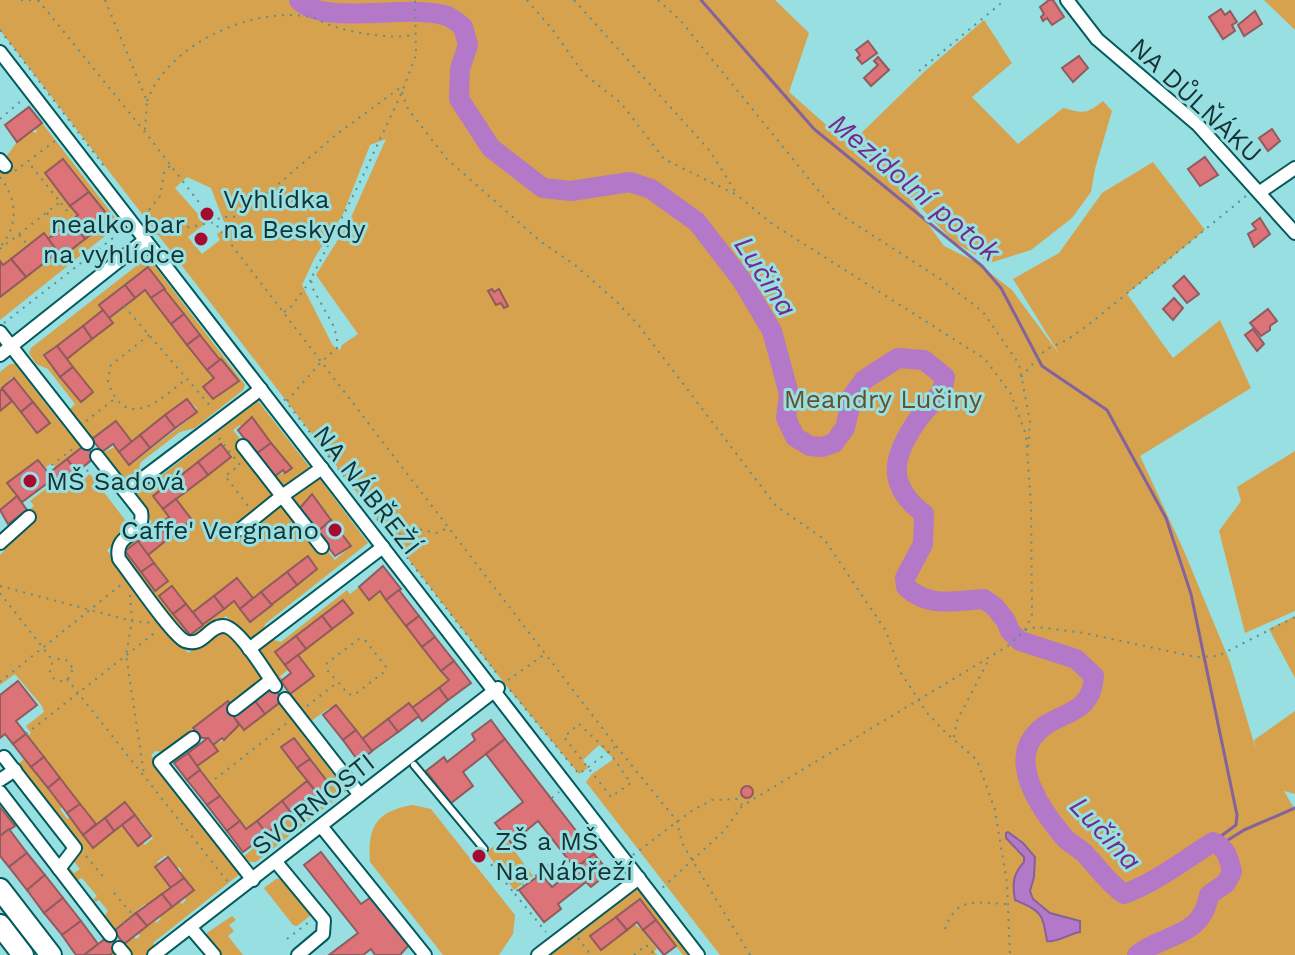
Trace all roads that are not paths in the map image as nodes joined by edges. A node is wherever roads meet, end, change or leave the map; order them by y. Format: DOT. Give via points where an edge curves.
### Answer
graph roads {
  1 [pos="1067,0"];
  2 [pos="0,52"];
  3 [pos="1295,168"];
  4 [pos="1258,190"];
  5 [pos="1295,233"];
  6 [pos="145,240"];
  7 [pos="0,329"];
  8 [pos="11,346"];
  9 [pos="0,355"];
  10 [pos="261,389"];
  11 [pos="86,442"];
  12 [pos="243,446"];
  13 [pos="99,459"];
  14 [pos="322,468"];
  15 [pos="126,491"];
  16 [pos="282,496"];
  17 [pos="29,517"];
  18 [pos="241,529"];
  19 [pos="0,543"];
  20 [pos="388,543"];
  21 [pos="322,547"];
  22 [pos="249,649"];
  23 [pos="497,685"];
  24 [pos="285,699"];
  25 [pos="234,709"];
  26 [pos="193,738"];
  27 [pos="4,757"];
  28 [pos="414,765"];
  29 [pos="15,770"];
  30 [pos="0,780"];
  31 [pos="0,792"];
  32 [pos="360,795"];
  33 [pos="321,826"];
  34 [pos="484,849"];
  35 [pos="276,862"];
  36 [pos="59,869"];
  37 [pos="639,878"];
  38 [pos="253,880"];
  39 [pos="0,889"];
  40 [pos="0,925"];
  41 [pos="190,927"];
  42 [pos="109,935"];
  43 [pos="697,954"];
  44 [pos="23,955"];
  45 [pos="51,955"];
  46 [pos="154,955"];
  47 [pos="214,955"];
  48 [pos="298,955"];
  49 [pos="425,955"];
  50 [pos="538,955"];
  1 -- 4 [label="street, NA DŮLŇÁKU" via="1097,39 1198,125"];
  2 -- 6 [label="street, NA NÁBŘEŽÍ" via="138,220"];
  3 -- 4 [label="street"];
  4 -- 5 [label="street, NA DŮLŇÁKU"];
  6 -- 8 [label="street"];
  6 -- 10 [label="street, NA NÁBŘEŽÍ"];
  7 -- 8 [label="street"];
  8 -- 9 [label="street"];
  8 -- 11 [label="street"];
  10 -- 14 [label="street, NA NÁBŘEŽÍ"];
  10 -- 15 [label="street"];
  12 -- 16 [label="street"];
  13 -- 15 [label="street"];
  14 -- 16 [label="street"];
  14 -- 20 [label="street, NA NÁBŘEŽÍ"];
  15 -- 22 [label="street" via="142,520 119,543 119,559 166,624 188,643 226,626"];
  16 -- 18 [label="street"];
  16 -- 21 [label="street"];
  17 -- 19 [label="street"];
  20 -- 22 [label="street"];
  20 -- 23 [label="street, NA NÁBŘEŽÍ"];
  22 -- 25 [label="street" via="273,683"];
  23 -- 32 [label="street, SVORNOSTI"];
  23 -- 37 [label="street, NA NÁBŘEŽÍ"];
  24 -- 32 [label="street"];
  26 -- 38 [label="street" via="160,762"];
  27 -- 29 [label="street"];
  28 -- 34 [label="lane"];
  29 -- 30 [label="street"];
  29 -- 36 [label="street" via="75,848"];
  31 -- 36 [label="street"];
  32 -- 33 [label="street, SVORNOSTI"];
  33 -- 35 [label="street, SVORNOSTI"];
  33 -- 49 [label="street"];
  35 -- 38 [label="street, SVORNOSTI"];
  35 -- 48 [label="street" via="325,925 323,934"];
  36 -- 42 [label="street"];
  37 -- 43 [label="street, NA NÁBŘEŽÍ"];
  37 -- 50 [label="street"];
  38 -- 41 [label="street, SVORNOSTI"];
  39 -- 45 [label="main road"];
  40 -- 44 [label="main road"];
  41 -- 46 [label="street, SVORNOSTI"];
  41 -- 47 [label="street"];
}
